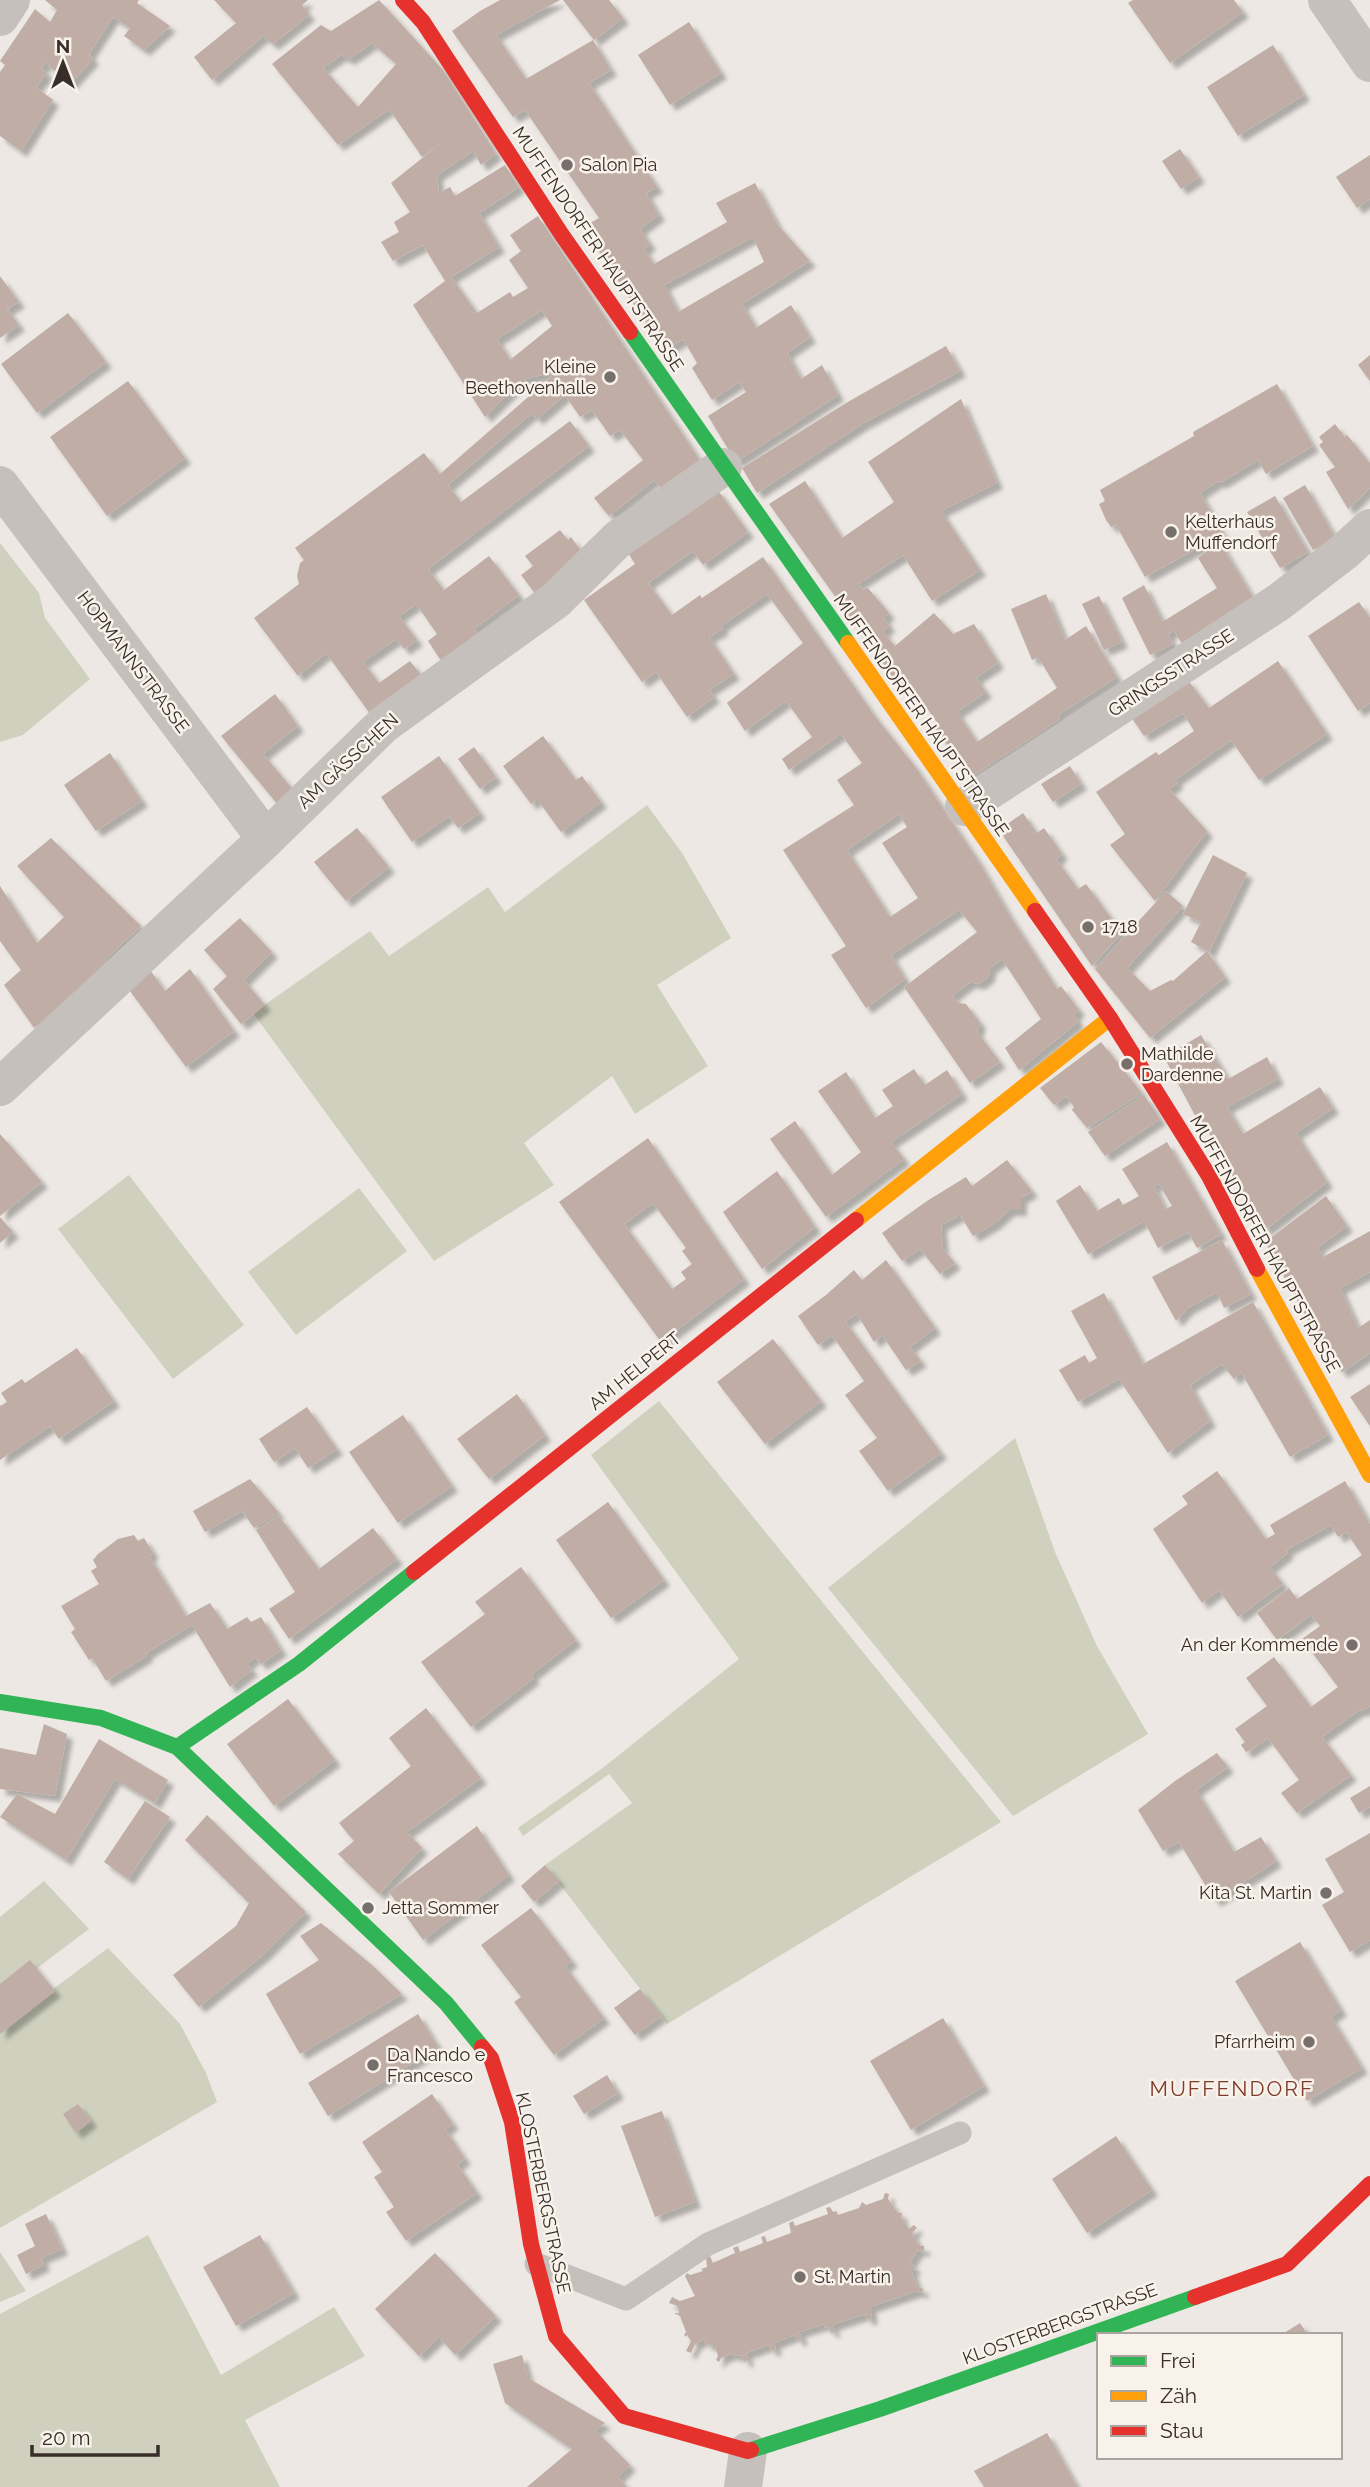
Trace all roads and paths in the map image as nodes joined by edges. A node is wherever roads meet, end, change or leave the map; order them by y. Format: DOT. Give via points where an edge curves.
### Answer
graph roads {
  1 [pos="11,0"];
  2 [pos="403,0"];
  3 [pos="1326,0"];
  4 [pos="0,17"];
  5 [pos="1370,63"];
  6 [pos="723,467"];
  7 [pos="0,485"];
  8 [pos="1370,528"];
  9 [pos="964,807"];
  10 [pos="266,839"];
  11 [pos="1110,1018"];
  12 [pos="0,1087"];
  13 [pos="1370,1475"];
  14 [pos="0,1702"];
  15 [pos="177,1747"];
  16 [pos="960,2133"];
  17 [pos="1370,2184"];
  18 [pos="536,2264"];
  19 [pos="746,2469"];
  1 -- 4 [label="street"];
  2 -- 6 [label="street, MUFFENDORFER HAUPTSTRASSE" via="423,22 562,235"];
  3 -- 5 [label="street"];
  6 -- 9 [label="street, MUFFENDORFER HAUPTSTRASSE"];
  6 -- 10 [label="street, AM GÄSSCHEN" via="618,539 556,600 384,724"];
  7 -- 10 [label="street, HOPMANNSTRASSE"];
  8 -- 9 [label="street, GRINGSSTRASSE" via="1279,602"];
  9 -- 11 [label="street, MUFFENDORFER HAUPTSTRASSE"];
  10 -- 12 [label="street, AM GÄSSCHEN"];
  11 -- 13 [label="street, MUFFENDORFER HAUPTSTRASSE" via="1209,1176"];
  11 -- 15 [label="street, AM HELPERT" via="299,1664"];
  14 -- 15 [label="street, KLOSTERBERGSTRASSE" via="101,1718"];
  15 -- 18 [label="street, KLOSTERBERGSTRASSE" via="446,2003 491,2058 512,2122"];
  16 -- 18 [label="lane" via="708,2244 626,2299"];
  17 -- 19 [label="street, KLOSTERBERGSTRASSE" via="1287,2264 893,2404"];
  18 -- 19 [label="street, KLOSTERBERGSTRASSE" via="556,2336 624,2416"];
}
